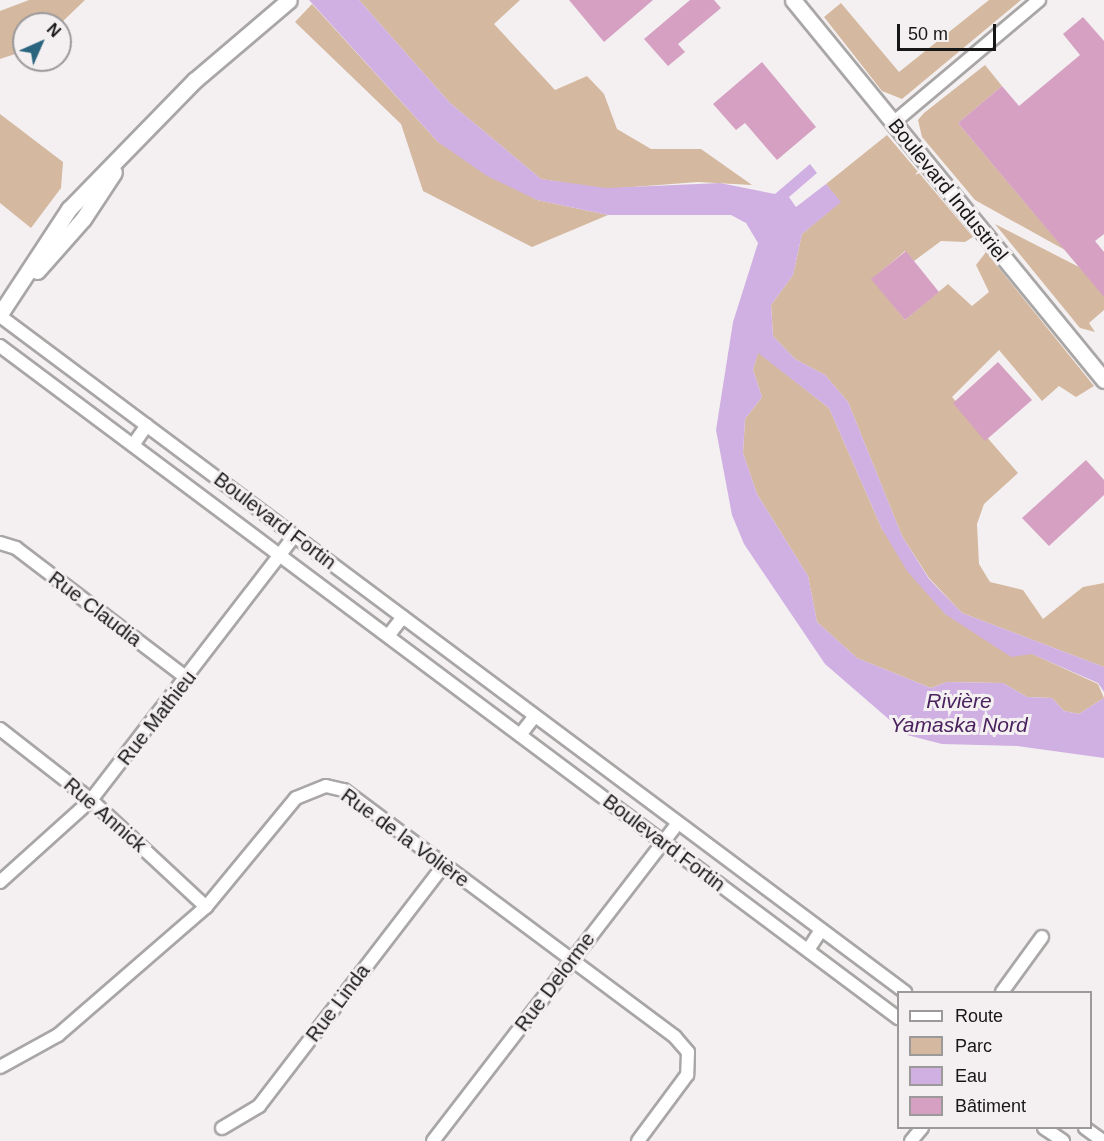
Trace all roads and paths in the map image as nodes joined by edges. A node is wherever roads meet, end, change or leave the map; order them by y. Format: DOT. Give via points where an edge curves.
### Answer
graph roads {
  1 [pos="289,0"];
  2 [pos="793,0"];
  3 [pos="1039,0"];
  4 [pos="893,123"];
  5 [pos="0,315"];
  6 [pos="0,346"];
  7 [pos="1104,380"];
  8 [pos="147,425"];
  9 [pos="133,445"];
  10 [pos="294,536"];
  11 [pos="0,543"];
  12 [pos="280,555"];
  13 [pos="403,617"];
  14 [pos="388,636"];
  15 [pos="188,679"];
  16 [pos="535,716"];
  17 [pos="0,729"];
  18 [pos="520,735"];
  19 [pos="91,801"];
  20 [pos="678,823"];
  21 [pos="662,842"];
  22 [pos="444,865"];
  23 [pos="0,882"];
  24 [pos="206,907"];
  25 [pos="821,930"];
  26 [pos="1042,937"];
  27 [pos="808,950"];
  28 [pos="571,960"];
  29 [pos="902,991"];
  30 [pos="1003,991"];
  31 [pos="897,1017"];
  32 [pos="0,1067"];
  33 [pos="222,1128"];
  34 [pos="921,1129"];
  35 [pos="1045,1129"];
  36 [pos="1086,1129"];
  37 [pos="433,1141"];
  38 [pos="638,1141"];
  39 [pos="911,1141"];
  40 [pos="1062,1141"];
  41 [pos="1103,1141"];
  1 -- 5 [label="street" via="195,80 134,142 83,219"];
  2 -- 4 [label="street, Boulevard Industriel"];
  3 -- 4 [label="street"];
  4 -- 7 [label="street, Boulevard Industriel"];
  5 -- 8 [label="street, Boulevard Fortin"];
  6 -- 9 [label="street, Boulevard Fortin"];
  8 -- 9 [label="street"];
  8 -- 10 [label="street, Boulevard Fortin"];
  9 -- 12 [label="street, Boulevard Fortin"];
  10 -- 12 [label="street, Rue Mathieu"];
  10 -- 13 [label="street, Boulevard Fortin"];
  11 -- 15 [label="street, Rue Claudia" via="15,548"];
  12 -- 14 [label="street, Boulevard Fortin"];
  12 -- 15 [label="street, Rue Mathieu"];
  13 -- 14 [label="street"];
  13 -- 16 [label="street, Boulevard Fortin"];
  14 -- 18 [label="street, Boulevard Fortin"];
  15 -- 19 [label="street, Rue Mathieu"];
  16 -- 18 [label="street"];
  16 -- 20 [label="street, Boulevard Fortin"];
  17 -- 19 [label="street, Rue Annick"];
  18 -- 21 [label="street, Boulevard Fortin"];
  19 -- 23 [label="street, Rue Mathieu"];
  19 -- 24 [label="street, Rue Annick"];
  20 -- 21 [label="street, Rue Delorme"];
  20 -- 25 [label="street, Boulevard Fortin"];
  21 -- 27 [label="street, Boulevard Fortin"];
  21 -- 28 [label="street, Rue Delorme"];
  22 -- 24 [label="street, Rue de la Volière" via="344,790 314,787 297,798"];
  22 -- 28 [label="street, Rue de la Volière"];
  22 -- 33 [label="street, Rue Linda" via="259,1106"];
  24 -- 32 [label="street, Rue de la Volière" via="58,1035"];
  25 -- 27 [label="street"];
  25 -- 29 [label="street, Boulevard Fortin"];
  26 -- 30 [label="street"];
  27 -- 31 [label="street, Boulevard Fortin"];
  28 -- 37 [label="street, Rue Delorme"];
  28 -- 38 [label="street, Rue de la Volière" via="675,1037 688,1052 687,1075"];
  34 -- 39 [label="street"];
  35 -- 40 [label="street"];
  36 -- 41 [label="street"];
}
